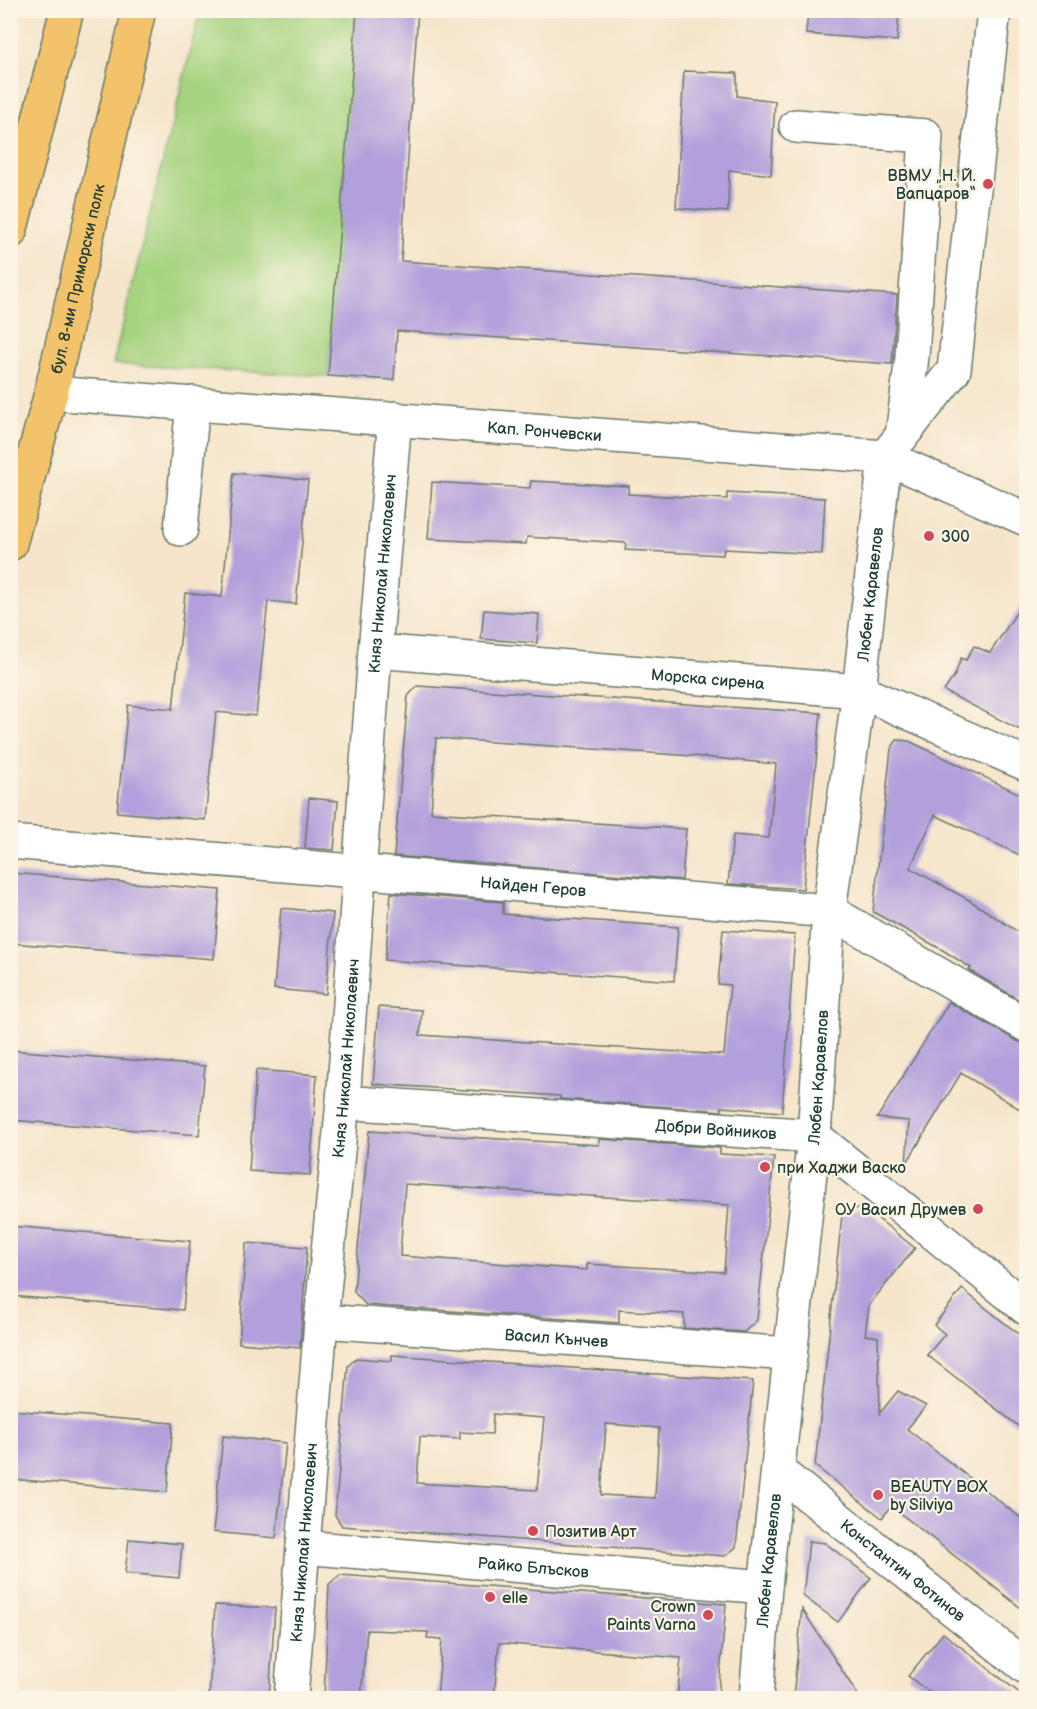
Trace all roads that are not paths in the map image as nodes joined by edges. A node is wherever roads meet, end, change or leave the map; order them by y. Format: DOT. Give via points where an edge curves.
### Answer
graph roads {
  1 [pos="67,10"];
  2 [pos="139,10"];
  3 [pos="994,10"];
  4 [pos="796,126"];
  5 [pos="10,232"];
  6 [pos="51,393"];
  7 [pos="193,403"];
  8 [pos="395,418"];
  9 [pos="894,448"];
  10 [pos="1026,519"];
  11 [pos="181,529"];
  12 [pos="10,544"];
  13 [pos="375,651"];
  14 [pos="859,691"];
  15 [pos="1026,764"];
  16 [pos="10,842"];
  17 [pos="359,870"];
  18 [pos="829,911"];
  19 [pos="1026,1025"];
  20 [pos="343,1102"];
  21 [pos="814,1136"];
  22 [pos="1026,1308"];
  23 [pos="321,1321"];
  24 [pos="790,1354"];
  25 [pos="779,1472"];
  26 [pos="303,1547"];
  27 [pos="765,1587"];
  28 [pos="1026,1667"];
  29 [pos="291,1698"];
  30 [pos="756,1698"];
  1 -- 5 [label="main road"];
  2 -- 6 [label="main road, бул. 8-ми Приморски полк"];
  3 -- 9 [label="street" via="954,369"];
  4 -- 9 [label="street, Любен Каравелов" via="926,136 912,357"];
  6 -- 7 [label="street, Кап. Рончевски"];
  6 -- 12 [label="main road, бул. 8-ми Приморски полк"];
  7 -- 8 [label="street, Кап. Рончевски"];
  7 -- 11 [label="street"];
  8 -- 9 [label="street, Кап. Рончевски"];
  8 -- 13 [label="street, Княз Николай Николаевич"];
  9 -- 10 [label="street, Кап. Рончевски"];
  9 -- 14 [label="street, Любен Каравелов"];
  13 -- 14 [label="street, Морска сирена"];
  13 -- 17 [label="street, Княз Николай Николаевич"];
  14 -- 15 [label="street, Морска сирена"];
  14 -- 18 [label="street, Любен Каравелов"];
  16 -- 17 [label="street, Найден Геров"];
  17 -- 18 [label="street, Найден Геров"];
  17 -- 20 [label="street, Княз Николай Николаевич"];
  18 -- 19 [label="street, Найден Геров"];
  18 -- 21 [label="street, Любен Каравелов"];
  20 -- 21 [label="street, Добри Войников"];
  20 -- 23 [label="street, Княз Николай Николаевич"];
  21 -- 22 [label="street"];
  21 -- 24 [label="street, Любен Каравелов"];
  23 -- 24 [label="street, Васил Кънчев"];
  23 -- 26 [label="street, Княз Николай Николаевич"];
  24 -- 25 [label="street, Любен Каравелов"];
  25 -- 27 [label="street, Любен Каравелов"];
  25 -- 28 [label="street, Константин Фотинов"];
  26 -- 27 [label="street, Райко Блъсков"];
  26 -- 29 [label="street, Княз Николай Николаевич"];
  27 -- 30 [label="street, Любен Каравелов"];
}
